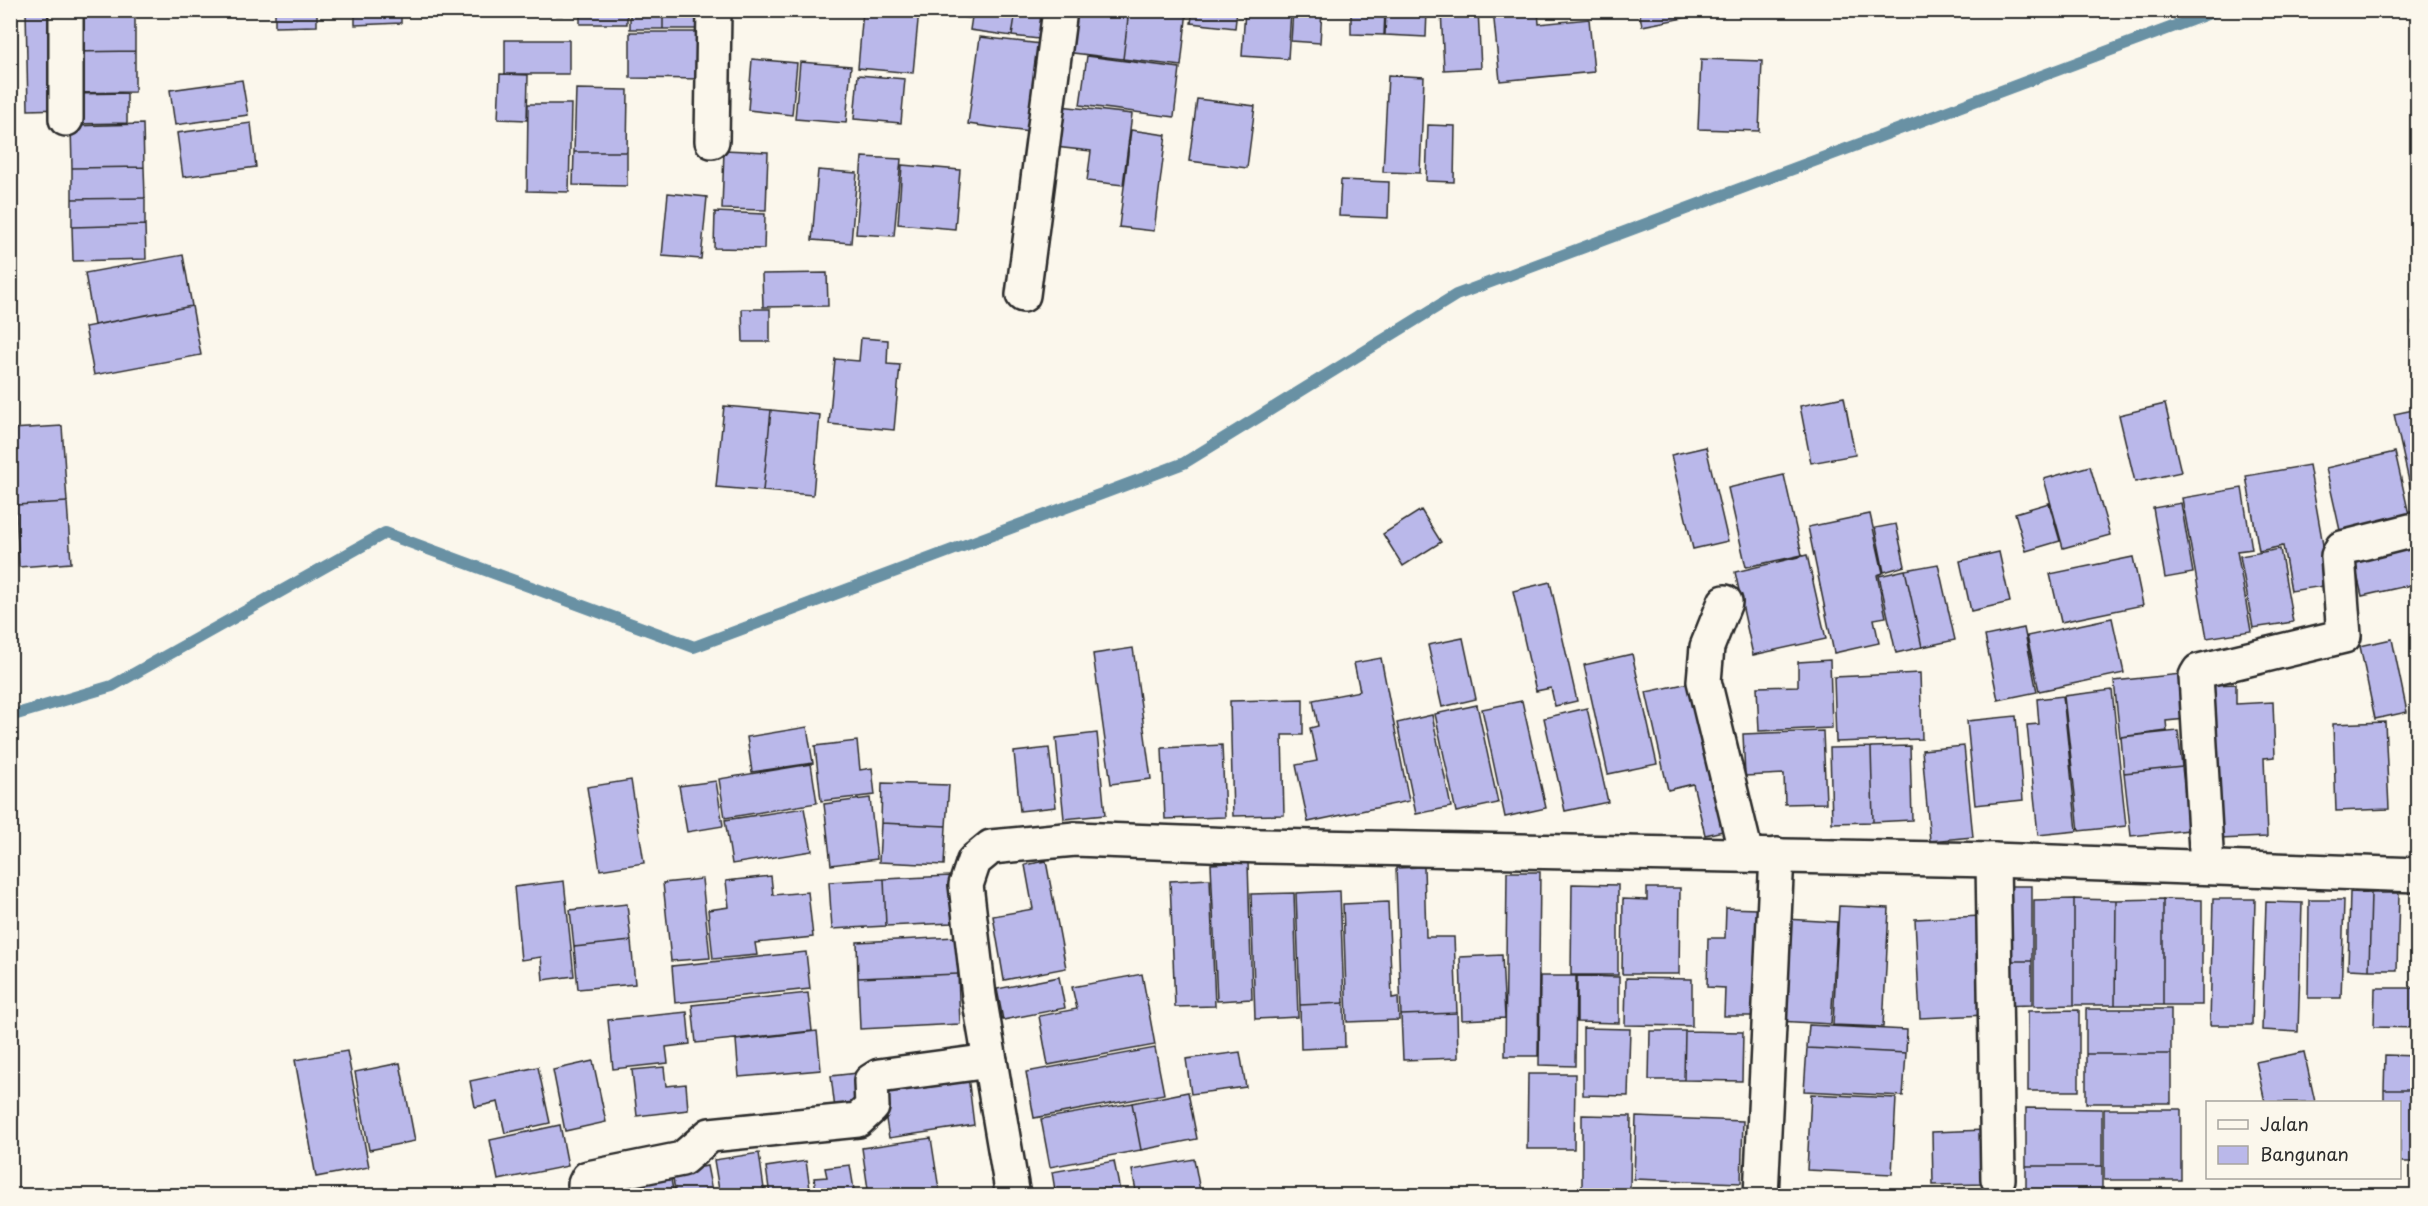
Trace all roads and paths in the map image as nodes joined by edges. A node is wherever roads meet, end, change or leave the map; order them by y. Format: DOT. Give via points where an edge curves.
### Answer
graph roads {
  1 [pos="66,10"];
  2 [pos="714,10"];
  3 [pos="1060,10"];
  4 [pos="66,119"];
  5 [pos="712,141"];
  6 [pos="1023,295"];
  7 [pos="2418,529"];
  8 [pos="1725,602"];
  9 [pos="1762,855"];
  10 [pos="1993,860"];
  11 [pos="2207,867"];
  12 [pos="2418,875"];
  13 [pos="990,1061"];
  14 [pos="1998,1179"];
  15 [pos="586,1196"];
  16 [pos="1013,1196"];
  17 [pos="1761,1196"];
  1 -- 4 [label="street"];
  2 -- 5 [label="street"];
  3 -- 6 [label="street"];
  7 -- 11 [label="street" via="2342,548 2338,556 2344,636 2199,671 2196,675"];
  8 -- 9 [label="street" via="1707,647 1704,681"];
  9 -- 10 [label="street"];
  9 -- 13 [label="street" via="1075,839 991,847 974,861 966,885 968,923"];
  9 -- 17 [label="street"];
  10 -- 11 [label="street"];
  10 -- 14 [label="street"];
  11 -- 12 [label="street"];
  13 -- 15 [label="street" via="879,1077 871,1081 872,1107 858,1120 710,1135 682,1159 588,1178"];
  13 -- 16 [label="street"];
}
